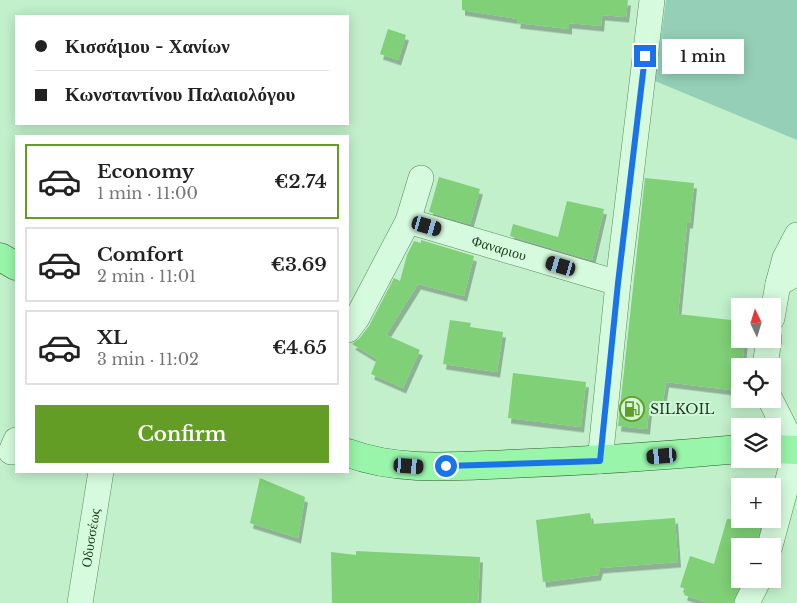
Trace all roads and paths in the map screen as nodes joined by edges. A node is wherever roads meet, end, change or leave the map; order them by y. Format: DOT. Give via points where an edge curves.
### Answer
graph roads {
  1 [pos="652,0"];
  2 [pos="421,178"];
  3 [pos="408,221"];
  4 [pos="797,235"];
  5 [pos="0,257"];
  6 [pos="15,265"];
  7 [pos="787,279"];
  8 [pos="618,283"];
  9 [pos="780,298"];
  10 [pos="349,329"];
  11 [pos="773,408"];
  12 [pos="731,450"];
  13 [pos="788,450"];
  14 [pos="349,453"];
  15 [pos="600,461"];
  16 [pos="101,473"];
  17 [pos="772,538"];
  18 [pos="754,588"];
  19 [pos="80,603"];
  20 [pos="747,603"];
  1 -- 8 [label="street"];
  2 -- 3 [label="street"];
  3 -- 8 [label="street, Φαναριου"];
  3 -- 10 [label="street"];
  4 -- 7 [label="street" via="785,258"];
  5 -- 6 [label="main road"];
  7 -- 9 [label="street"];
  8 -- 15 [label="street"];
  11 -- 13 [label="street"];
  12 -- 15 [label="main road"];
  13 -- 17 [label="street"];
  14 -- 15 [label="main road" via="390,465 428,467"];
  16 -- 19 [label="street, Οδυσσέως"];
  18 -- 20 [label="street"];
}
